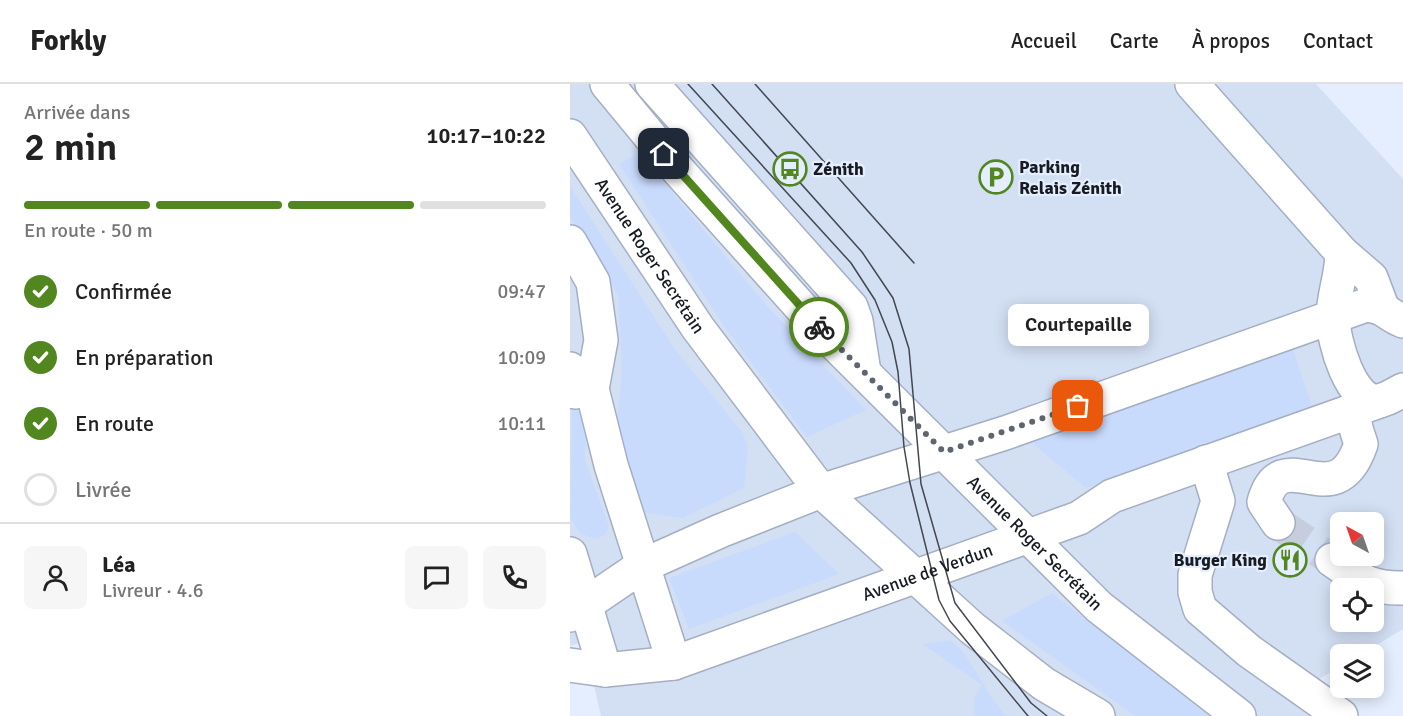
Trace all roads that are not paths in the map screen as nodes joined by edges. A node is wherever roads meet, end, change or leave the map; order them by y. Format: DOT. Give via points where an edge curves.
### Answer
graph roads {
  1 [pos="607,84"];
  2 [pos="651,84"];
  3 [pos="1192,84"];
  4 [pos="570,136"];
  5 [pos="570,242"];
  6 [pos="1342,253"];
  7 [pos="1333,316"];
  8 [pos="1395,323"];
  9 [pos="864,372"];
  10 [pos="577,384"];
  11 [pos="1389,396"];
  12 [pos="944,452"];
  13 [pos="1206,462"];
  14 [pos="820,491"];
  15 [pos="1278,523"];
  16 [pos="1028,537"];
  17 [pos="570,554"];
  18 [pos="642,566"];
  19 [pos="1341,566"];
  20 [pos="917,578"];
  21 [pos="1403,588"];
  22 [pos="577,609"];
  23 [pos="674,663"];
  24 [pos="570,665"];
  25 [pos="605,670"];
  26 [pos="1098,716"];
  27 [pos="1239,716"];
  28 [pos="1341,716"];
  1 -- 9 [label="street, Avenue Roger Secrétain" via="685,178"];
  2 -- 9 [label="street" via="850,307"];
  3 -- 6 [label="street"];
  4 -- 14 [label="street, Avenue Roger Secrétain" via="698,328"];
  5 -- 10 [label="street" via="593,282 600,340"];
  6 -- 7 [label="street"];
  6 -- 8 [label="street" via="1371,278"];
  7 -- 8 [label="street" via="1366,305"];
  7 -- 11 [label="street" via="1336,339 1353,386 1364,398"];
  7 -- 12 [label="street" via="1155,365"];
  9 -- 12 [label="street, Avenue Roger Secrétain"];
  10 -- 18 [label="street" via="611,465"];
  11 -- 13 [label="street, Avenue de Verdun"];
  11 -- 15 [label="street" via="1354,416 1361,444 1352,466 1339,476 1321,480 1284,476 1267,491 1264,502"];
  12 -- 14 [label="street"];
  12 -- 16 [label="street, Avenue Roger Secrétain"];
  13 -- 16 [label="street, Avenue de Verdun" via="1112,496 1079,518"];
  13 -- 28 [label="street" via="1218,501 1195,575 1200,609 1250,651"];
  14 -- 18 [label="street"];
  14 -- 20 [label="street, Avenue Roger Secrétain"];
  16 -- 20 [label="street, Avenue de Verdun"];
  16 -- 27 [label="street, Avenue Roger Secrétain" via="1100,607"];
  17 -- 22 [label="street"];
  18 -- 22 [label="street"];
  18 -- 23 [label="street"];
  19 -- 21 [label="street" via="1367,584"];
  20 -- 23 [label="street, Avenue de Verdun"];
  20 -- 26 [label="street, Avenue Roger Secrétain" via="1019,666"];
  22 -- 25 [label="street"];
  23 -- 25 [label="street, Avenue de Verdun"];
  24 -- 25 [label="street, Avenue de Verdun"];
}
